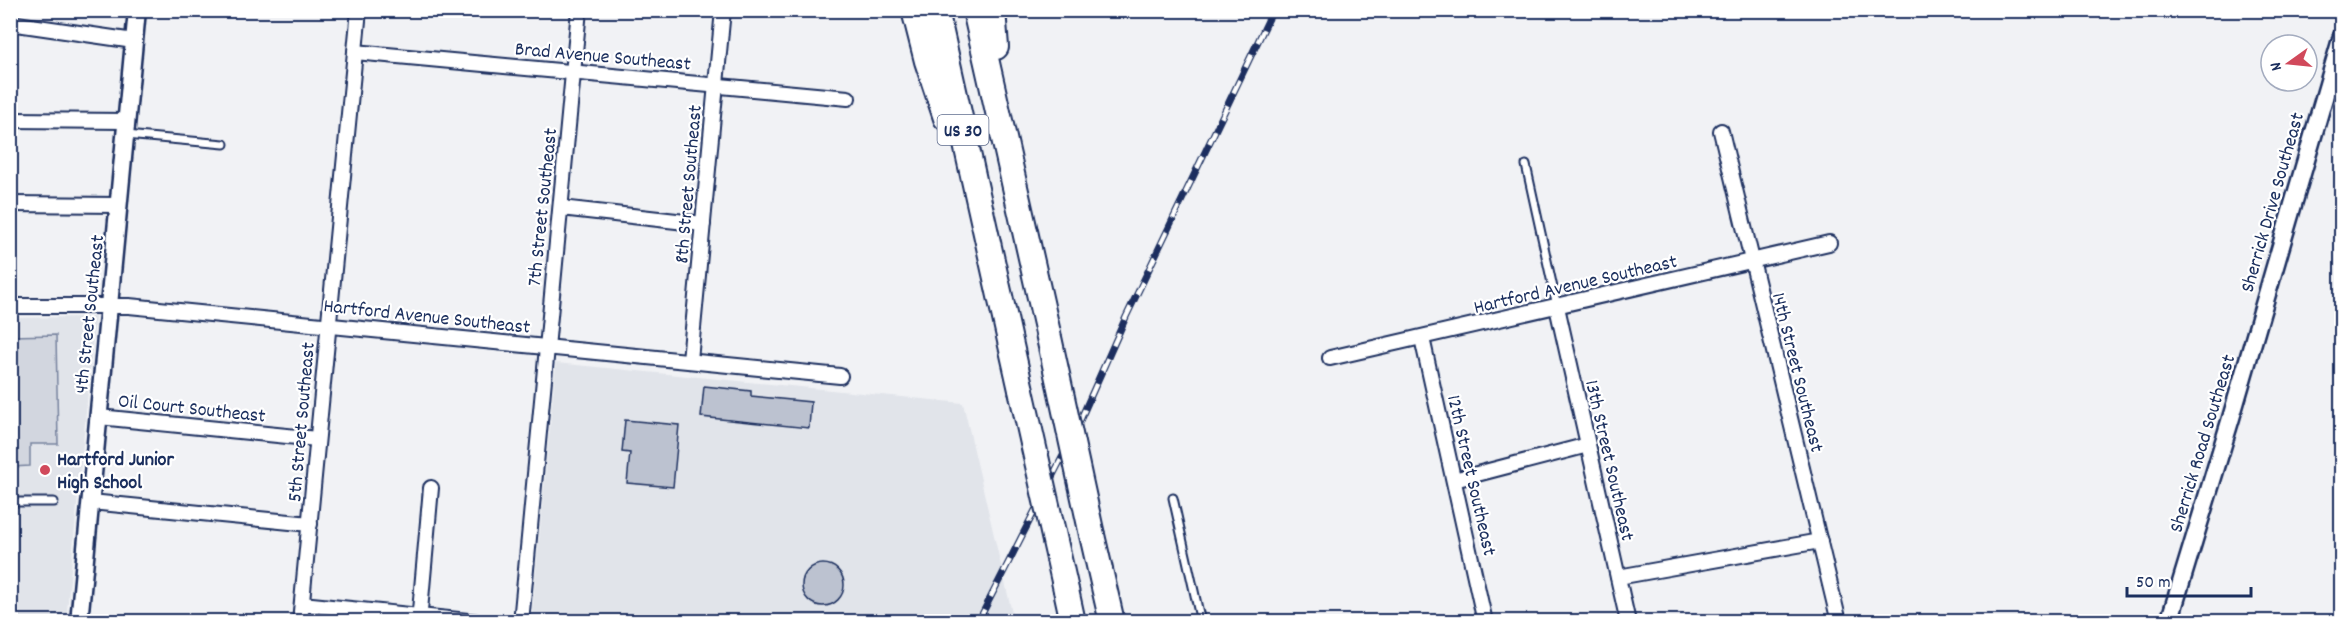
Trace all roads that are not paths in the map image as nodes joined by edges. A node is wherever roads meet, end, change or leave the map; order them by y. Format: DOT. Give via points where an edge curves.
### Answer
graph roads {
  1 [pos="138,10"];
  2 [pos="359,10"];
  3 [pos="579,10"];
  4 [pos="723,10"];
  5 [pos="914,10"];
  6 [pos="936,10"];
  7 [pos="975,10"];
  8 [pos="993,10"];
  9 [pos="10,23"];
  10 [pos="2342,36"];
  11 [pos="134,41"];
  12 [pos="355,52"];
  13 [pos="574,72"];
  14 [pos="716,86"];
  15 [pos="848,98"];
  16 [pos="10,120"];
  17 [pos="1001,127"];
  18 [pos="127,128"];
  19 [pos="1721,131"];
  20 [pos="224,144"];
  21 [pos="1526,165"];
  22 [pos="10,204"];
  23 [pos="119,205"];
  24 [pos="561,208"];
  25 [pos="703,224"];
  26 [pos="1829,243"];
  27 [pos="990,250"];
  28 [pos="1752,262"];
  29 [pos="10,306"];
  30 [pos="110,306"];
  31 [pos="1557,307"];
  32 [pos="2261,311"];
  33 [pos="329,325"];
  34 [pos="1422,338"];
  35 [pos="547,346"];
  36 [pos="1330,358"];
  37 [pos="690,360"];
  38 [pos="840,376"];
  39 [pos="99,417"];
  40 [pos="317,439"];
  41 [pos="1587,446"];
  42 [pos="1454,480"];
  43 [pos="431,488"];
  44 [pos="1173,498"];
  45 [pos="10,502"];
  46 [pos="54,502"];
  47 [pos="91,502"];
  48 [pos="310,524"];
  49 [pos="1820,541"];
  50 [pos="1618,577"];
  51 [pos="302,604"];
  52 [pos="419,619"];
  53 [pos="79,621"];
  54 [pos="300,621"];
  55 [pos="478,621"];
  56 [pos="521,621"];
  57 [pos="1073,621"];
  58 [pos="1112,621"];
  59 [pos="1201,621"];
  60 [pos="1485,621"];
  61 [pos="1628,621"];
  62 [pos="1839,621"];
  63 [pos="2169,621"];
  1 -- 11 [label="street, 4th Street Southeast"];
  2 -- 12 [label="street, 5th Street Southeast"];
  3 -- 13 [label="street, 7th Street Southeast"];
  4 -- 14 [label="street, 8th Street Southeast"];
  5 -- 27 [label="highway" via="927,61"];
  6 -- 27 [label="highway, US 30"];
  7 -- 17 [label="highway, US 30"];
  8 -- 17 [label="highway"];
  9 -- 11 [label="street"];
  10 -- 32 [label="street, Sherrick Drive Southeast"];
  11 -- 18 [label="street, 4th Street Southeast"];
  12 -- 13 [label="street, Brad Avenue Southeast"];
  12 -- 33 [label="street, 5th Street Southeast"];
  13 -- 14 [label="street, Brad Avenue Southeast"];
  13 -- 24 [label="street, 7th Street Southeast"];
  14 -- 15 [label="street, Brad Avenue Southeast"];
  14 -- 25 [label="street, 8th Street Southeast"];
  16 -- 18 [label="street"];
  17 -- 58 [label="highway, US 30, bridge"];
  18 -- 20 [label="lane"];
  18 -- 23 [label="street, 4th Street Southeast"];
  19 -- 28 [label="street, 14th Street Southeast"];
  21 -- 31 [label="lane"];
  22 -- 23 [label="street"];
  23 -- 30 [label="street, 4th Street Southeast"];
  24 -- 25 [label="street"];
  24 -- 35 [label="street, 7th Street Southeast"];
  25 -- 37 [label="street, 8th Street Southeast"];
  26 -- 28 [label="street, Hartford Avenue Southeast"];
  27 -- 57 [label="highway, US 30, bridge"];
  28 -- 31 [label="street, Hartford Avenue Southeast"];
  28 -- 49 [label="street, 14th Street Southeast"];
  29 -- 30 [label="street, Hartford Avenue Southeast"];
  30 -- 33 [label="street, Hartford Avenue Southeast"];
  30 -- 39 [label="street, 4th Street Southeast"];
  31 -- 34 [label="street, Hartford Avenue Southeast"];
  31 -- 41 [label="street, 13th Street Southeast"];
  32 -- 63 [label="street, Sherrick Road Southeast"];
  33 -- 35 [label="street, Hartford Avenue Southeast"];
  33 -- 40 [label="street, 5th Street Southeast"];
  34 -- 36 [label="street, Hartford Avenue Southeast"];
  34 -- 42 [label="street, 12th Street Southeast"];
  35 -- 37 [label="street, Hartford Avenue Southeast"];
  35 -- 56 [label="street, 7th Street Southeast"];
  37 -- 38 [label="street, Hartford Avenue Southeast"];
  39 -- 40 [label="street, Oil Court Southeast"];
  39 -- 47 [label="street, 4th Street Southeast"];
  40 -- 48 [label="street, 5th Street Southeast"];
  41 -- 42 [label="street"];
  41 -- 50 [label="street, 13th Street Southeast"];
  42 -- 60 [label="street, 12th Street Southeast"];
  43 -- 52 [label="street"];
  44 -- 59 [label="lane"];
  45 -- 46 [label="lane"];
  47 -- 48 [label="street"];
  47 -- 53 [label="street, 4th Street Southeast"];
  48 -- 51 [label="street, 5th Street Southeast"];
  49 -- 50 [label="street"];
  49 -- 62 [label="street, 14th Street Southeast"];
  50 -- 61 [label="street, 13th Street Southeast"];
  51 -- 52 [label="street"];
  51 -- 54 [label="street, 5th Street Southeast"];
  52 -- 55 [label="street"];
}
